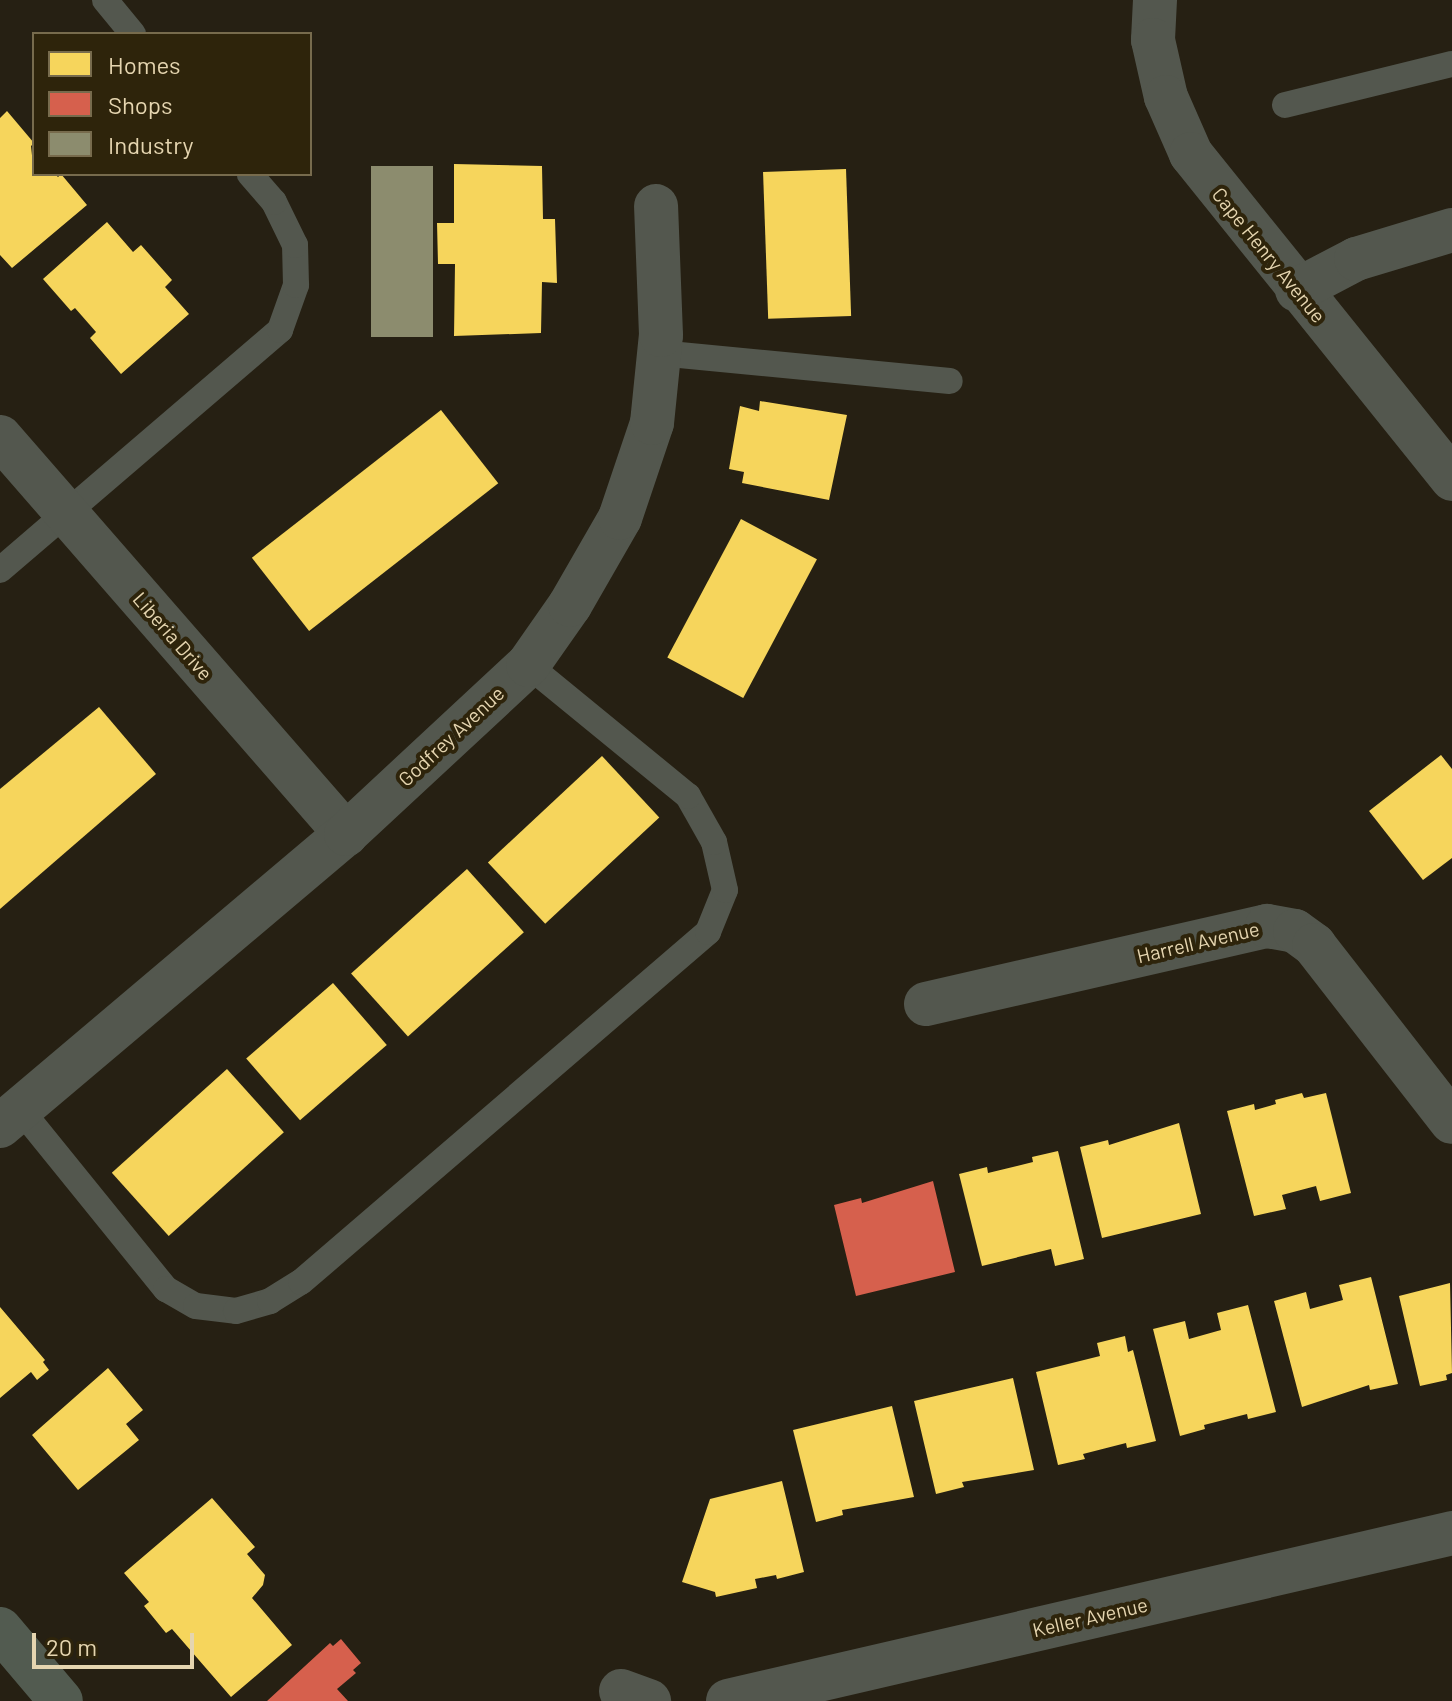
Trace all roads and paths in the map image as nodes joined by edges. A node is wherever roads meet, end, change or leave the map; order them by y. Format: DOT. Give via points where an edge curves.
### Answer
graph roads {
  1 [pos="105,0"];
  2 [pos="1155,0"];
  3 [pos="131,32"];
  4 [pos="1452,64"];
  5 [pos="1285,105"];
  6 [pos="252,176"];
  7 [pos="656,206"];
  8 [pos="1452,230"];
  9 [pos="1297,290"];
  10 [pos="659,353"];
  11 [pos="950,381"];
  12 [pos="0,437"];
  13 [pos="1452,479"];
  14 [pos="67,514"];
  15 [pos="0,570"];
  16 [pos="528,665"];
  17 [pos="346,834"];
  18 [pos="926,1004"];
  19 [pos="1446,1114"];
  20 [pos="10,1118"];
  21 [pos="1452,1533"];
  22 [pos="0,1629"];
  23 [pos="61,1701"];
  24 [pos="728,1701"];
  1 -- 3 [label="lane"];
  2 -- 9 [label="street, Cape Henry Avenue" via="1153,40 1166,97 1191,154"];
  4 -- 5 [label="lane"];
  6 -- 14 [label="lane" via="274,202 295,245 296,285 280,330"];
  7 -- 10 [label="street, Godfrey Avenue"];
  8 -- 9 [label="street" via="1356,259"];
  9 -- 13 [label="street, Cape Henry Avenue"];
  10 -- 11 [label="lane"];
  10 -- 16 [label="street, Godfrey Avenue" via="652,423 620,518"];
  12 -- 14 [label="street, Liberia Drive"];
  14 -- 15 [label="lane"];
  14 -- 17 [label="street, Liberia Drive"];
  16 -- 17 [label="street, Godfrey Avenue"];
  16 -- 20 [label="lane" via="688,796 714,842 725,890 708,932 301,1282 270,1301 236,1311 196,1306 166,1289"];
  17 -- 20 [label="street, Godfrey Avenue"];
  18 -- 19 [label="street, Harrell Avenue" via="1267,926 1295,931 1314,945"];
  21 -- 24 [label="street, Keller Avenue"];
  22 -- 23 [label="main road"];
}
